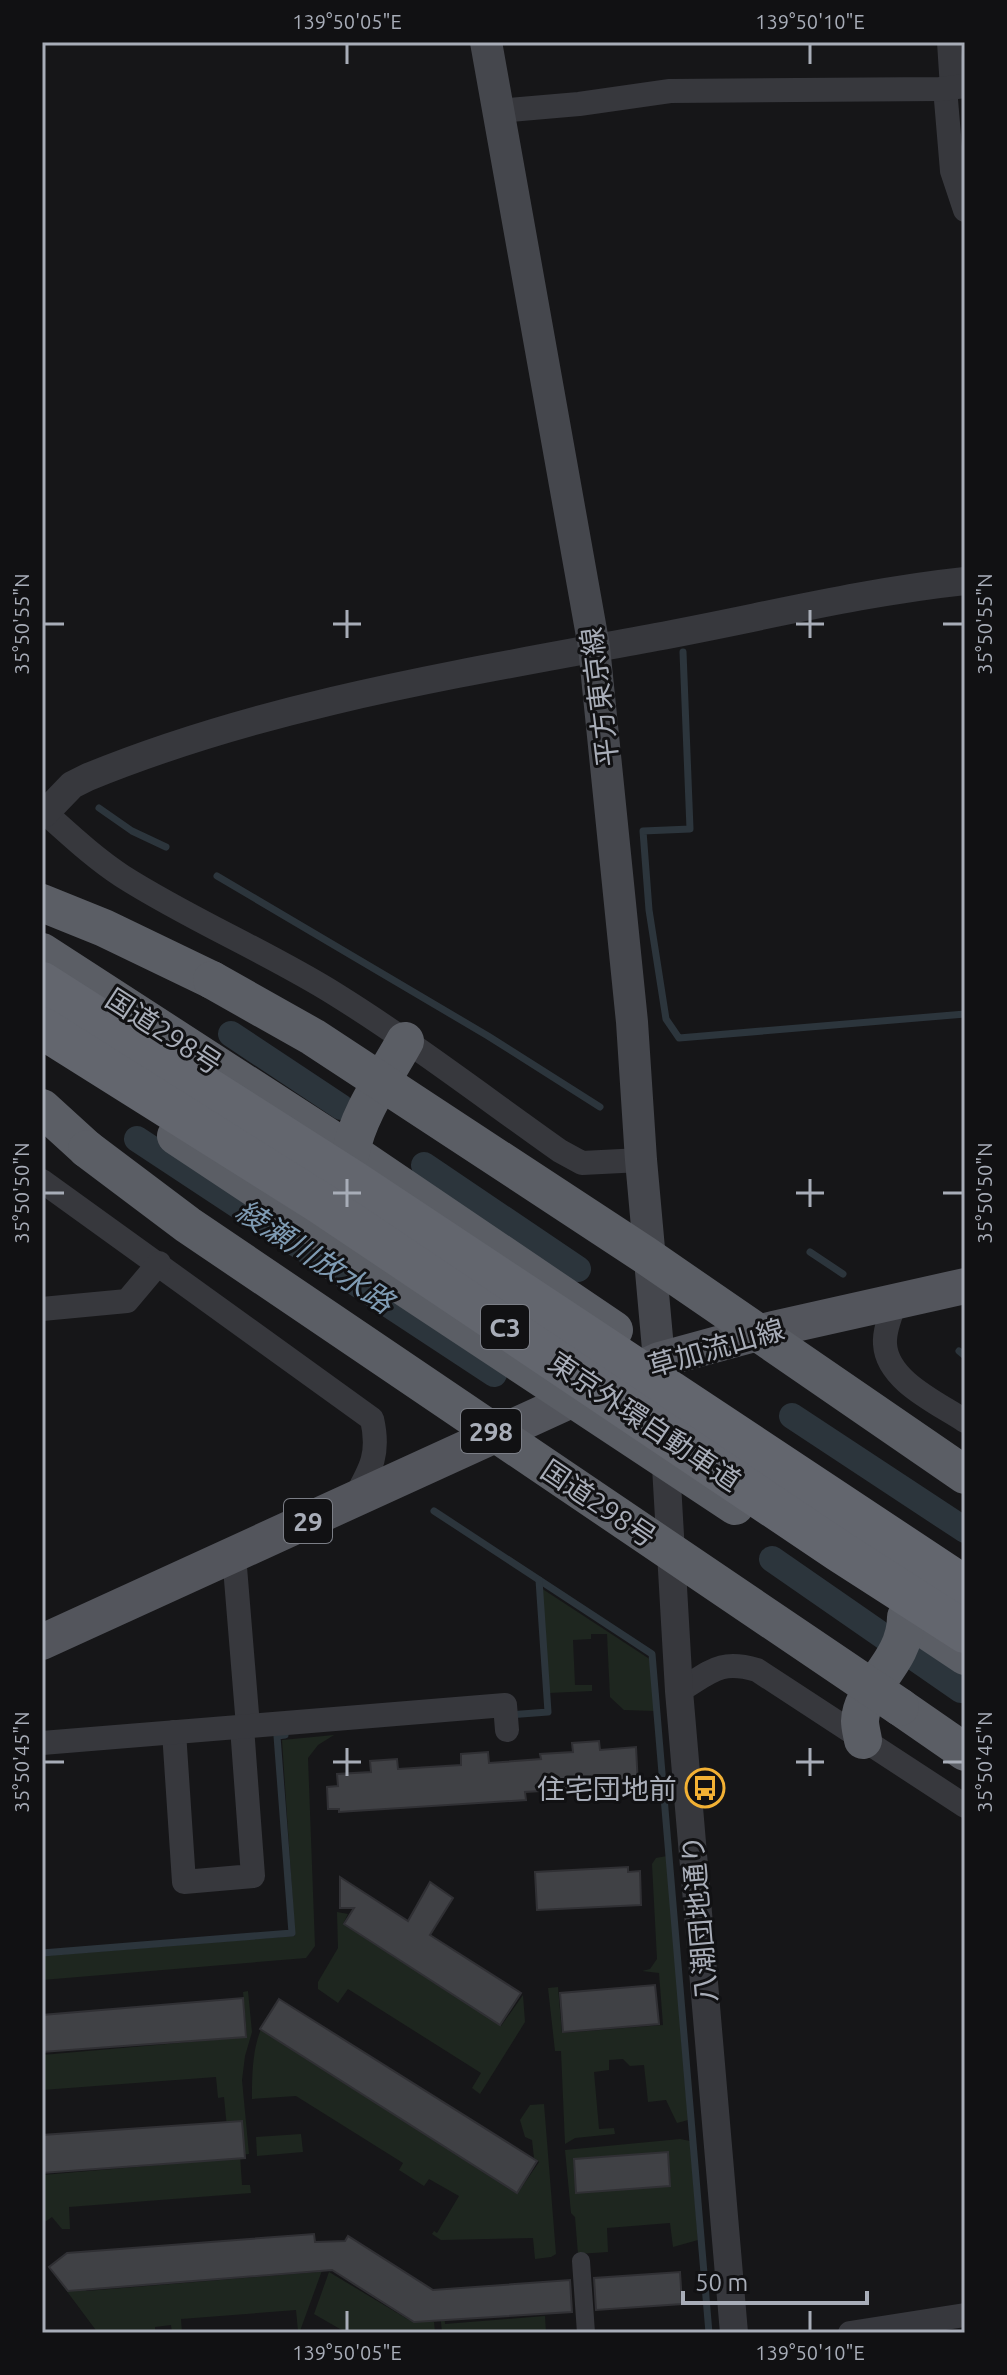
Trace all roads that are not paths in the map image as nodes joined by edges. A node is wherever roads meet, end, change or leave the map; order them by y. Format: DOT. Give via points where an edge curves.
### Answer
graph roads {
  1 [pos="486,42"];
  2 [pos="949,42"];
  3 [pos="954,87"];
  4 [pos="498,111"];
  5 [pos="965,210"];
  6 [pos="965,581"];
  7 [pos="594,647"];
  8 [pos="44,812"];
  9 [pos="42,903"];
  10 [pos="42,952"];
  11 [pos="42,983"];
  12 [pos="42,1028"];
  13 [pos="405,1041"];
  14 [pos="42,1053"];
  15 [pos="42,1108"];
  16 [pos="351,1152"];
  17 [pos="641,1160"];
  18 [pos="42,1181"];
  19 [pos="159,1263"];
  20 [pos="965,1286"];
  21 [pos="896,1301"];
  22 [pos="42,1309"];
  23 [pos="659,1360"];
  24 [pos="572,1398"];
  25 [pos="965,1421"];
  26 [pos="666,1461"];
  27 [pos="965,1475"];
  28 [pos="352,1501"];
  29 [pos="234,1555"];
  30 [pos="965,1563"];
  31 [pos="965,1587"];
  32 [pos="906,1617"];
  33 [pos="965,1632"];
  34 [pos="42,1642"];
  35 [pos="965,1656"];
  36 [pos="679,1691"];
  37 [pos="245,1726"];
  38 [pos="507,1730"];
  39 [pos="174,1732"];
  40 [pos="863,1740"];
  41 [pos="42,1743"];
  42 [pos="965,1752"];
  43 [pos="965,1806"];
  44 [pos="581,2261"];
  45 [pos="965,2315"];
  46 [pos="586,2333"];
  47 [pos="734,2333"];
  48 [pos="850,2333"];
  1 -- 4 [label="main road, 平方東京線"];
  2 -- 3 [label="street"];
  3 -- 4 [label="street" via="670,91"];
  3 -- 5 [label="street" via="952,171"];
  4 -- 7 [label="main road, 平方東京線"];
  6 -- 7 [label="street"];
  7 -- 8 [label="street" via="267,715 88,777"];
  7 -- 17 [label="main road, 平方東京線"];
  8 -- 13 [label="street" via="120,874 284,964"];
  9 -- 27 [label="highway, bridge" via="212,980 313,1037"];
  10 -- 16 [label="highway, 国道298号"];
  11 -- 31 [label="highway, 東京外環自動車道 / C3, bridge"];
  12 -- 33 [label="highway, 東京外環自動車道 / C3, bridge" via="322,1204"];
  13 -- 16 [label="highway" via="367,1109"];
  13 -- 17 [label="street" via="582,1163"];
  14 -- 24 [label="highway, 298" via="125,1102"];
  15 -- 42 [label="highway, 国道298号 / 298, bridge" via="188,1225"];
  16 -- 23 [label="highway, 国道298号"];
  17 -- 23 [label="main road, 平方東京線"];
  18 -- 19 [label="street"];
  19 -- 22 [label="street" via="127,1301"];
  19 -- 28 [label="street" via="372,1419 377,1441 371,1469"];
  20 -- 21 [label="main road, 草加流山線 / 29"];
  21 -- 23 [label="main road, 草加流山線 / 29"];
  21 -- 25 [label="street" via="884,1342 888,1363"];
  23 -- 24 [label="main road, 草加流山線 / 29"];
  23 -- 26 [label="street, 八潮団地通り"];
  23 -- 30 [label="highway, 国道298号"];
  24 -- 26 [label="highway, 298"];
  24 -- 28 [label="main road, 草加流山線 / 29"];
  26 -- 32 [label="highway, 298"];
  26 -- 36 [label="street, 八潮団地通り"];
  28 -- 29 [label="main road, 草加流山線 / 29"];
  29 -- 34 [label="main road, 草加流山線 / 29"];
  29 -- 37 [label="street"];
  32 -- 35 [label="highway, 298"];
  32 -- 40 [label="highway" via="901,1649 865,1704 860,1719"];
  36 -- 40 [label="street" via="721,1666 736,1664 757,1670"];
  36 -- 47 [label="street, 八潮団地通り"];
  37 -- 38 [label="street" via="505,1705"];
  37 -- 39 [label="street"];
  37 -- 39 [label="street" via="253,1876 184,1882"];
  39 -- 41 [label="street"];
  40 -- 43 [label="street"];
  44 -- 46 [label="street"];
  45 -- 48 [label="street"];
}
